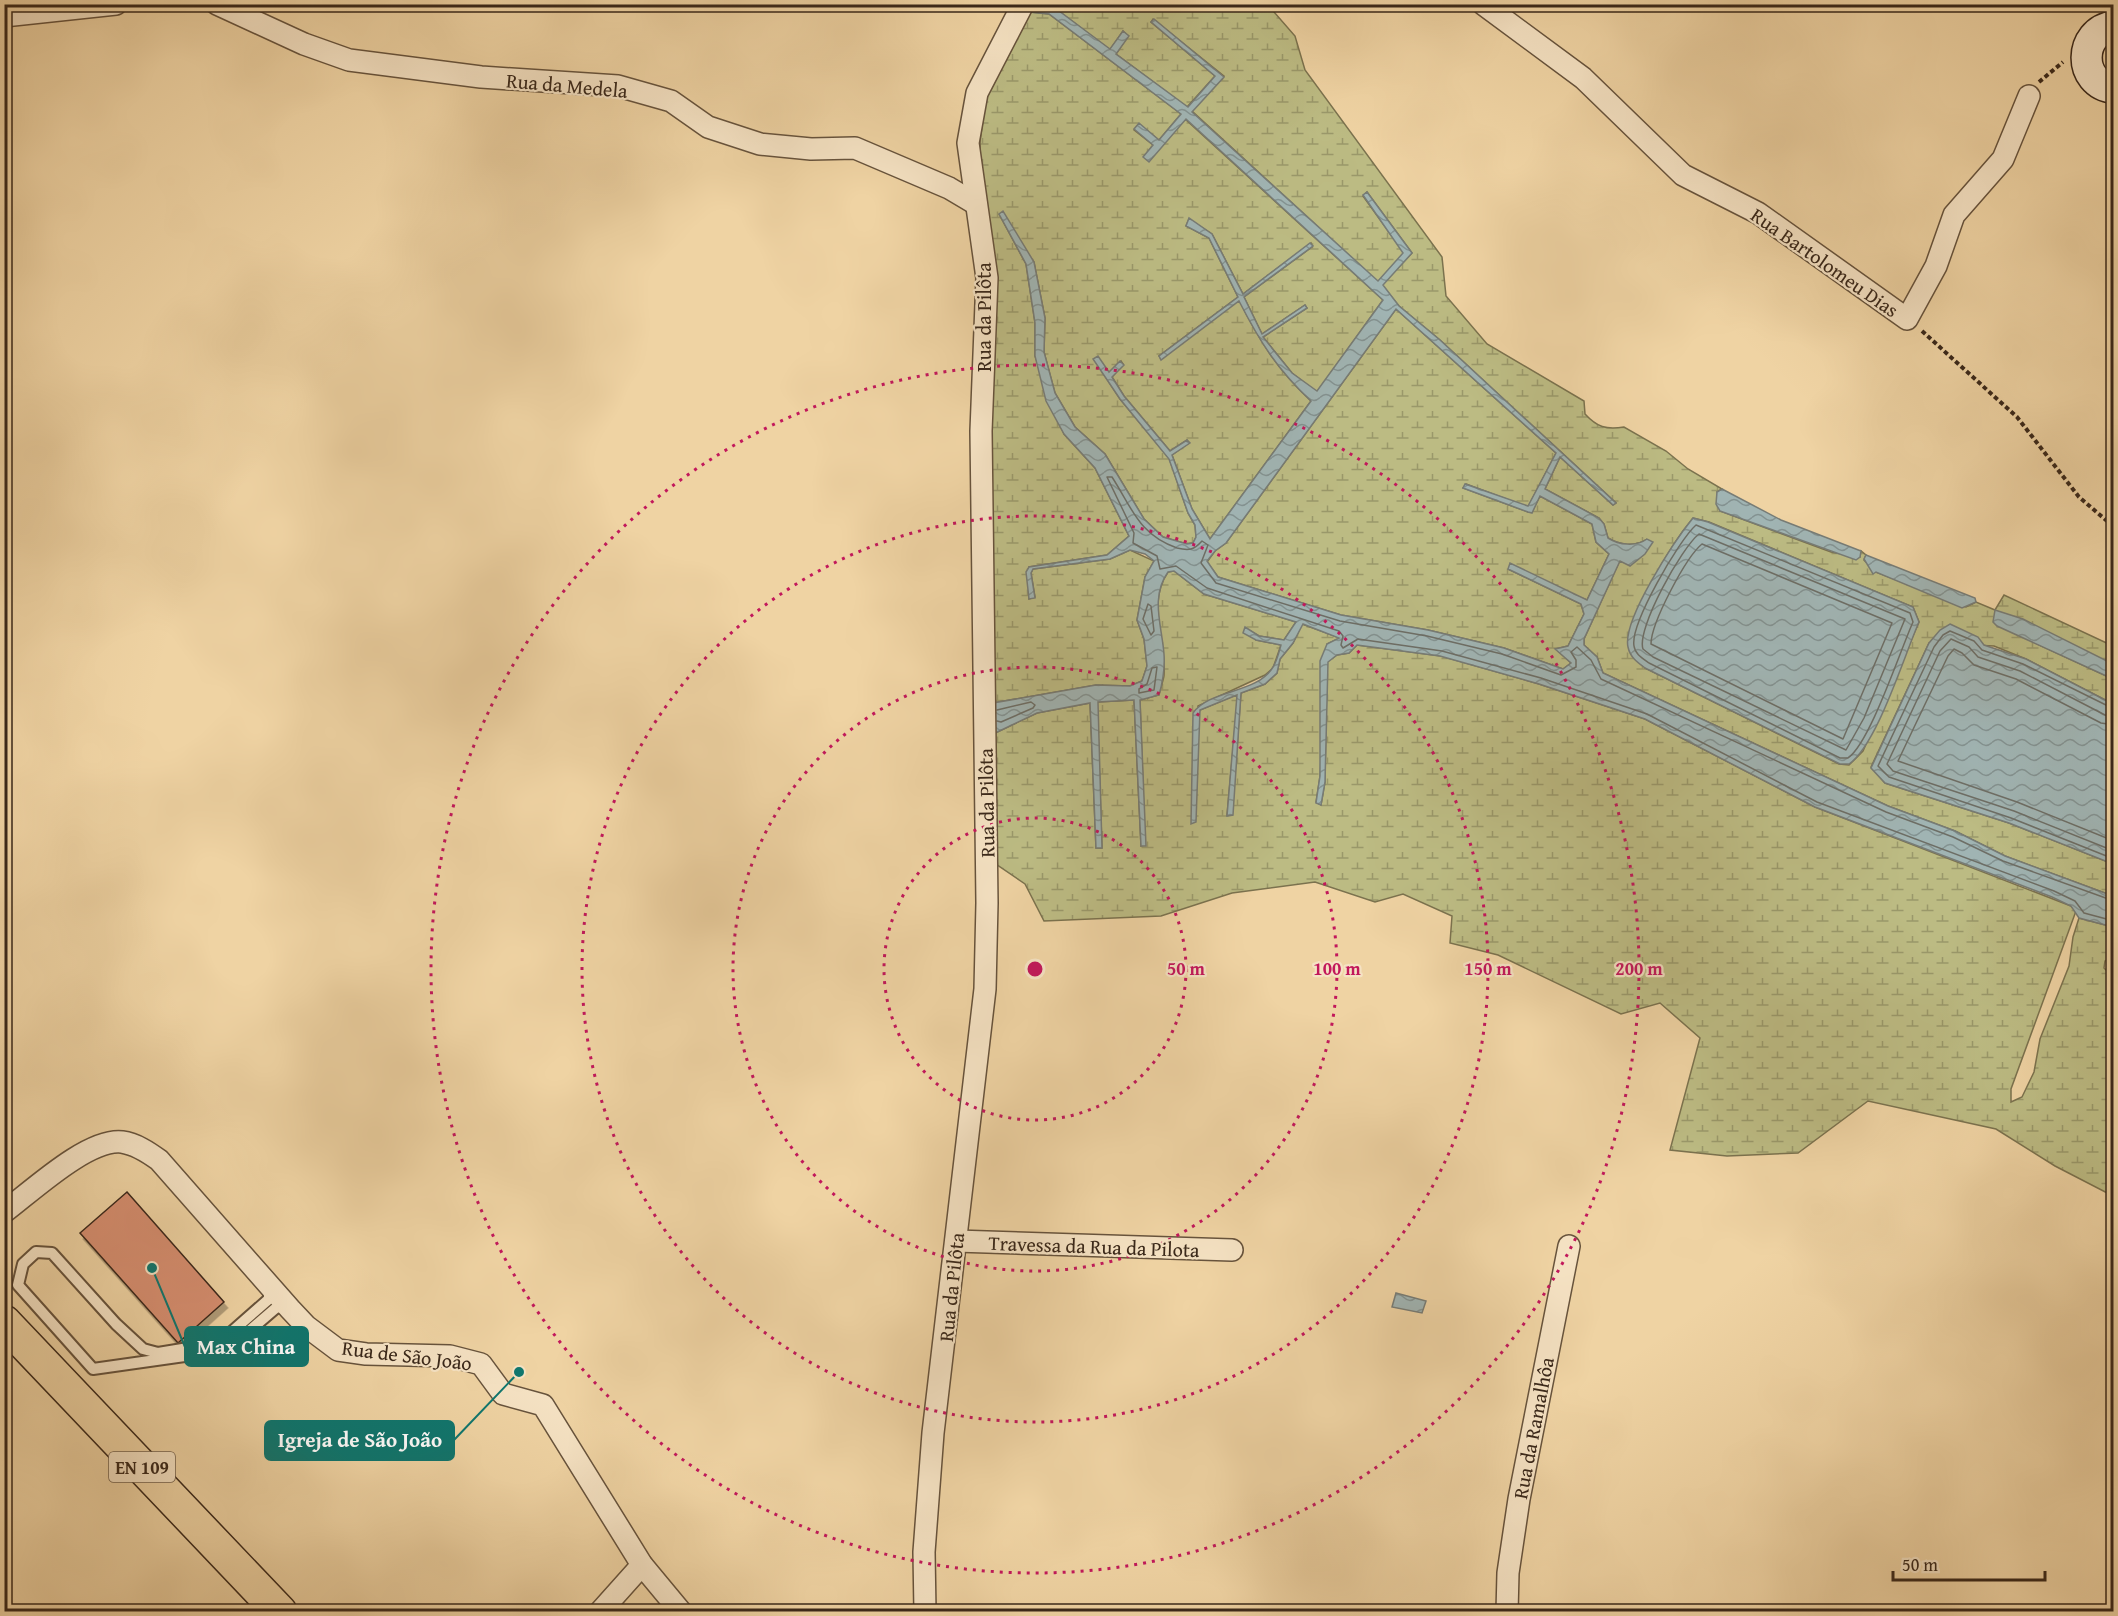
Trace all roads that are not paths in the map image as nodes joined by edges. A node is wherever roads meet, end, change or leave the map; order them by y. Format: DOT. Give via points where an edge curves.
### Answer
graph roads {
  1 [pos="116,4"];
  2 [pos="217,4"];
  3 [pos="1023,4"];
  4 [pos="1483,4"];
  5 [pos="4,16"];
  6 [pos="2114,26"];
  7 [pos="2114,88"];
  8 [pos="2029,96"];
  9 [pos="976,204"];
  10 [pos="4,1212"];
  11 [pos="956,1240"];
  12 [pos="1569,1246"];
  13 [pos="1232,1250"];
  14 [pos="269,1284"];
  15 [pos="290,1310"];
  16 [pos="4,1322"];
  17 [pos="17,1349"];
  18 [pos="642,1564"];
  19 [pos="280,1611"];
  20 [pos="600,1611"];
  21 [pos="681,1611"];
  22 [pos="925,1611"];
  23 [pos="1507,1611"];
  1 -- 5 [label="street"];
  2 -- 9 [label="street, Rua da Medela" via="304,44 350,60 415,71 618,86 671,101 708,127 760,144 855,148 949,188"];
  3 -- 9 [label="street, Rua da Pilôta" via="977,93 968,143"];
  4 -- 8 [label="street, Rua Bartolomeu Dias" via="1583,78 1683,175 1758,213 1907,319 1936,266 1954,215 2003,159"];
  6 -- 7 [label="street" via="2093,36 2085,55 2091,75"];
  9 -- 11 [label="street, Rua da Pilôta" via="987,278 981,431 987,903 984,989"];
  10 -- 14 [label="street, Rua de São João" via="75,1158 120,1142 143,1149 159,1160"];
  11 -- 13 [label="street, Travessa da Rua da Pilota"];
  11 -- 22 [label="street, Rua da Pilôta" via="933,1433 924,1552"];
  12 -- 23 [label="street, Rua da Ramalhôa" via="1519,1499 1508,1573"];
  14 -- 15 [label="street, Rua de São João"];
  14 -- 15 [label="lane" via="269,1299 219,1343 158,1353 143,1349 116,1324 52,1253 36,1252 23,1264 18,1285 93,1369 227,1350 277,1307"];
  15 -- 18 [label="street, Rua de São João" via="338,1350 450,1356 482,1364 503,1394 543,1405"];
  16 -- 17 [label="main road, EN 109"];
  17 -- 19 [label="main road, EN 109"];
  18 -- 20 [label="street"];
  18 -- 21 [label="street, Rua de São João"];
}
